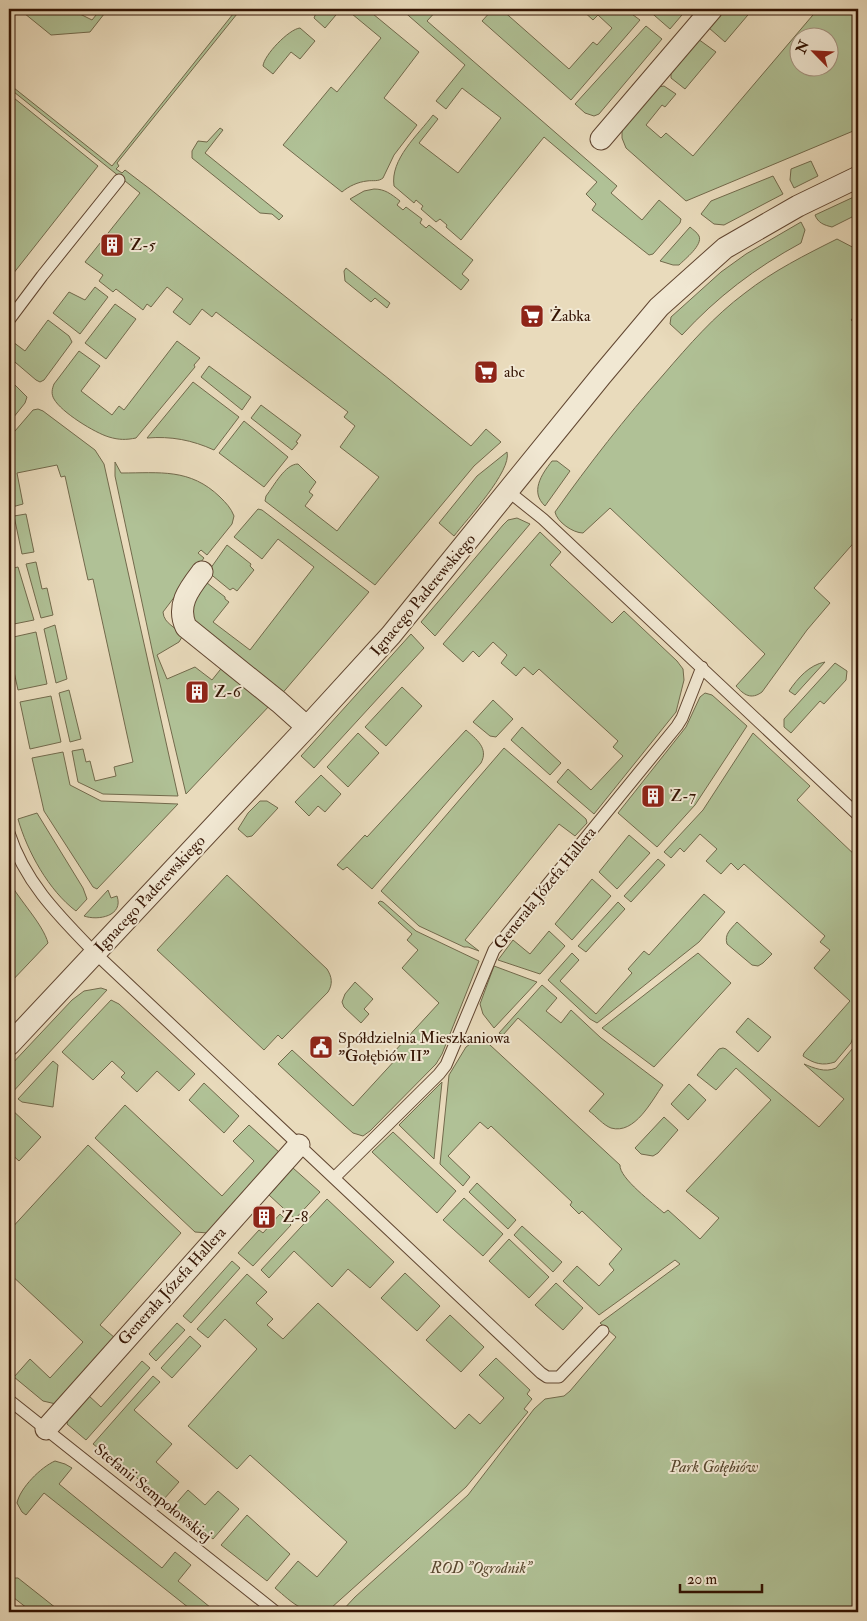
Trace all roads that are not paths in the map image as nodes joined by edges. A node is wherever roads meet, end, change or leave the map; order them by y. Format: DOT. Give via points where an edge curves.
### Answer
graph roads {
  1 [pos="712,9"];
  2 [pos="601,139"];
  3 [pos="858,177"];
  4 [pos="119,180"];
  5 [pos="9,320"];
  6 [pos="508,491"];
  7 [pos="202,572"];
  8 [pos="702,667"];
  9 [pos="307,727"];
  10 [pos="858,815"];
  11 [pos="9,833"];
  12 [pos="95,953"];
  13 [pos="9,1045"];
  14 [pos="299,1145"];
  15 [pos="334,1178"];
  16 [pos="603,1331"];
  17 [pos="9,1400"];
  18 [pos="46,1429"];
  19 [pos="276,1612"];
  1 -- 2 [label="street"];
  3 -- 6 [label="street, Ignacego Paderewskiego" via="756,229 725,248 688,280 637,332"];
  4 -- 5 [label="lane"];
  6 -- 8 [label="lane"];
  6 -- 9 [label="street, Ignacego Paderewskiego" via="391,635"];
  7 -- 9 [label="street" via="182,607 186,627"];
  8 -- 10 [label="lane"];
  8 -- 15 [label="lane, Generała Józefa Hallera" via="677,726 494,950 446,1065"];
  9 -- 12 [label="street, Ignacego Paderewskiego"];
  11 -- 12 [label="lane" via="26,874 38,891"];
  12 -- 13 [label="street, Ignacego Paderewskiego"];
  12 -- 14 [label="lane"];
  14 -- 15 [label="lane"];
  14 -- 18 [label="street, Generała Józefa Hallera"];
  15 -- 16 [label="lane" via="547,1377 562,1374"];
  17 -- 18 [label="lane, Stefanii Sempołowskiej"];
  18 -- 19 [label="lane, Stefanii Sempołowskiej"];
}
